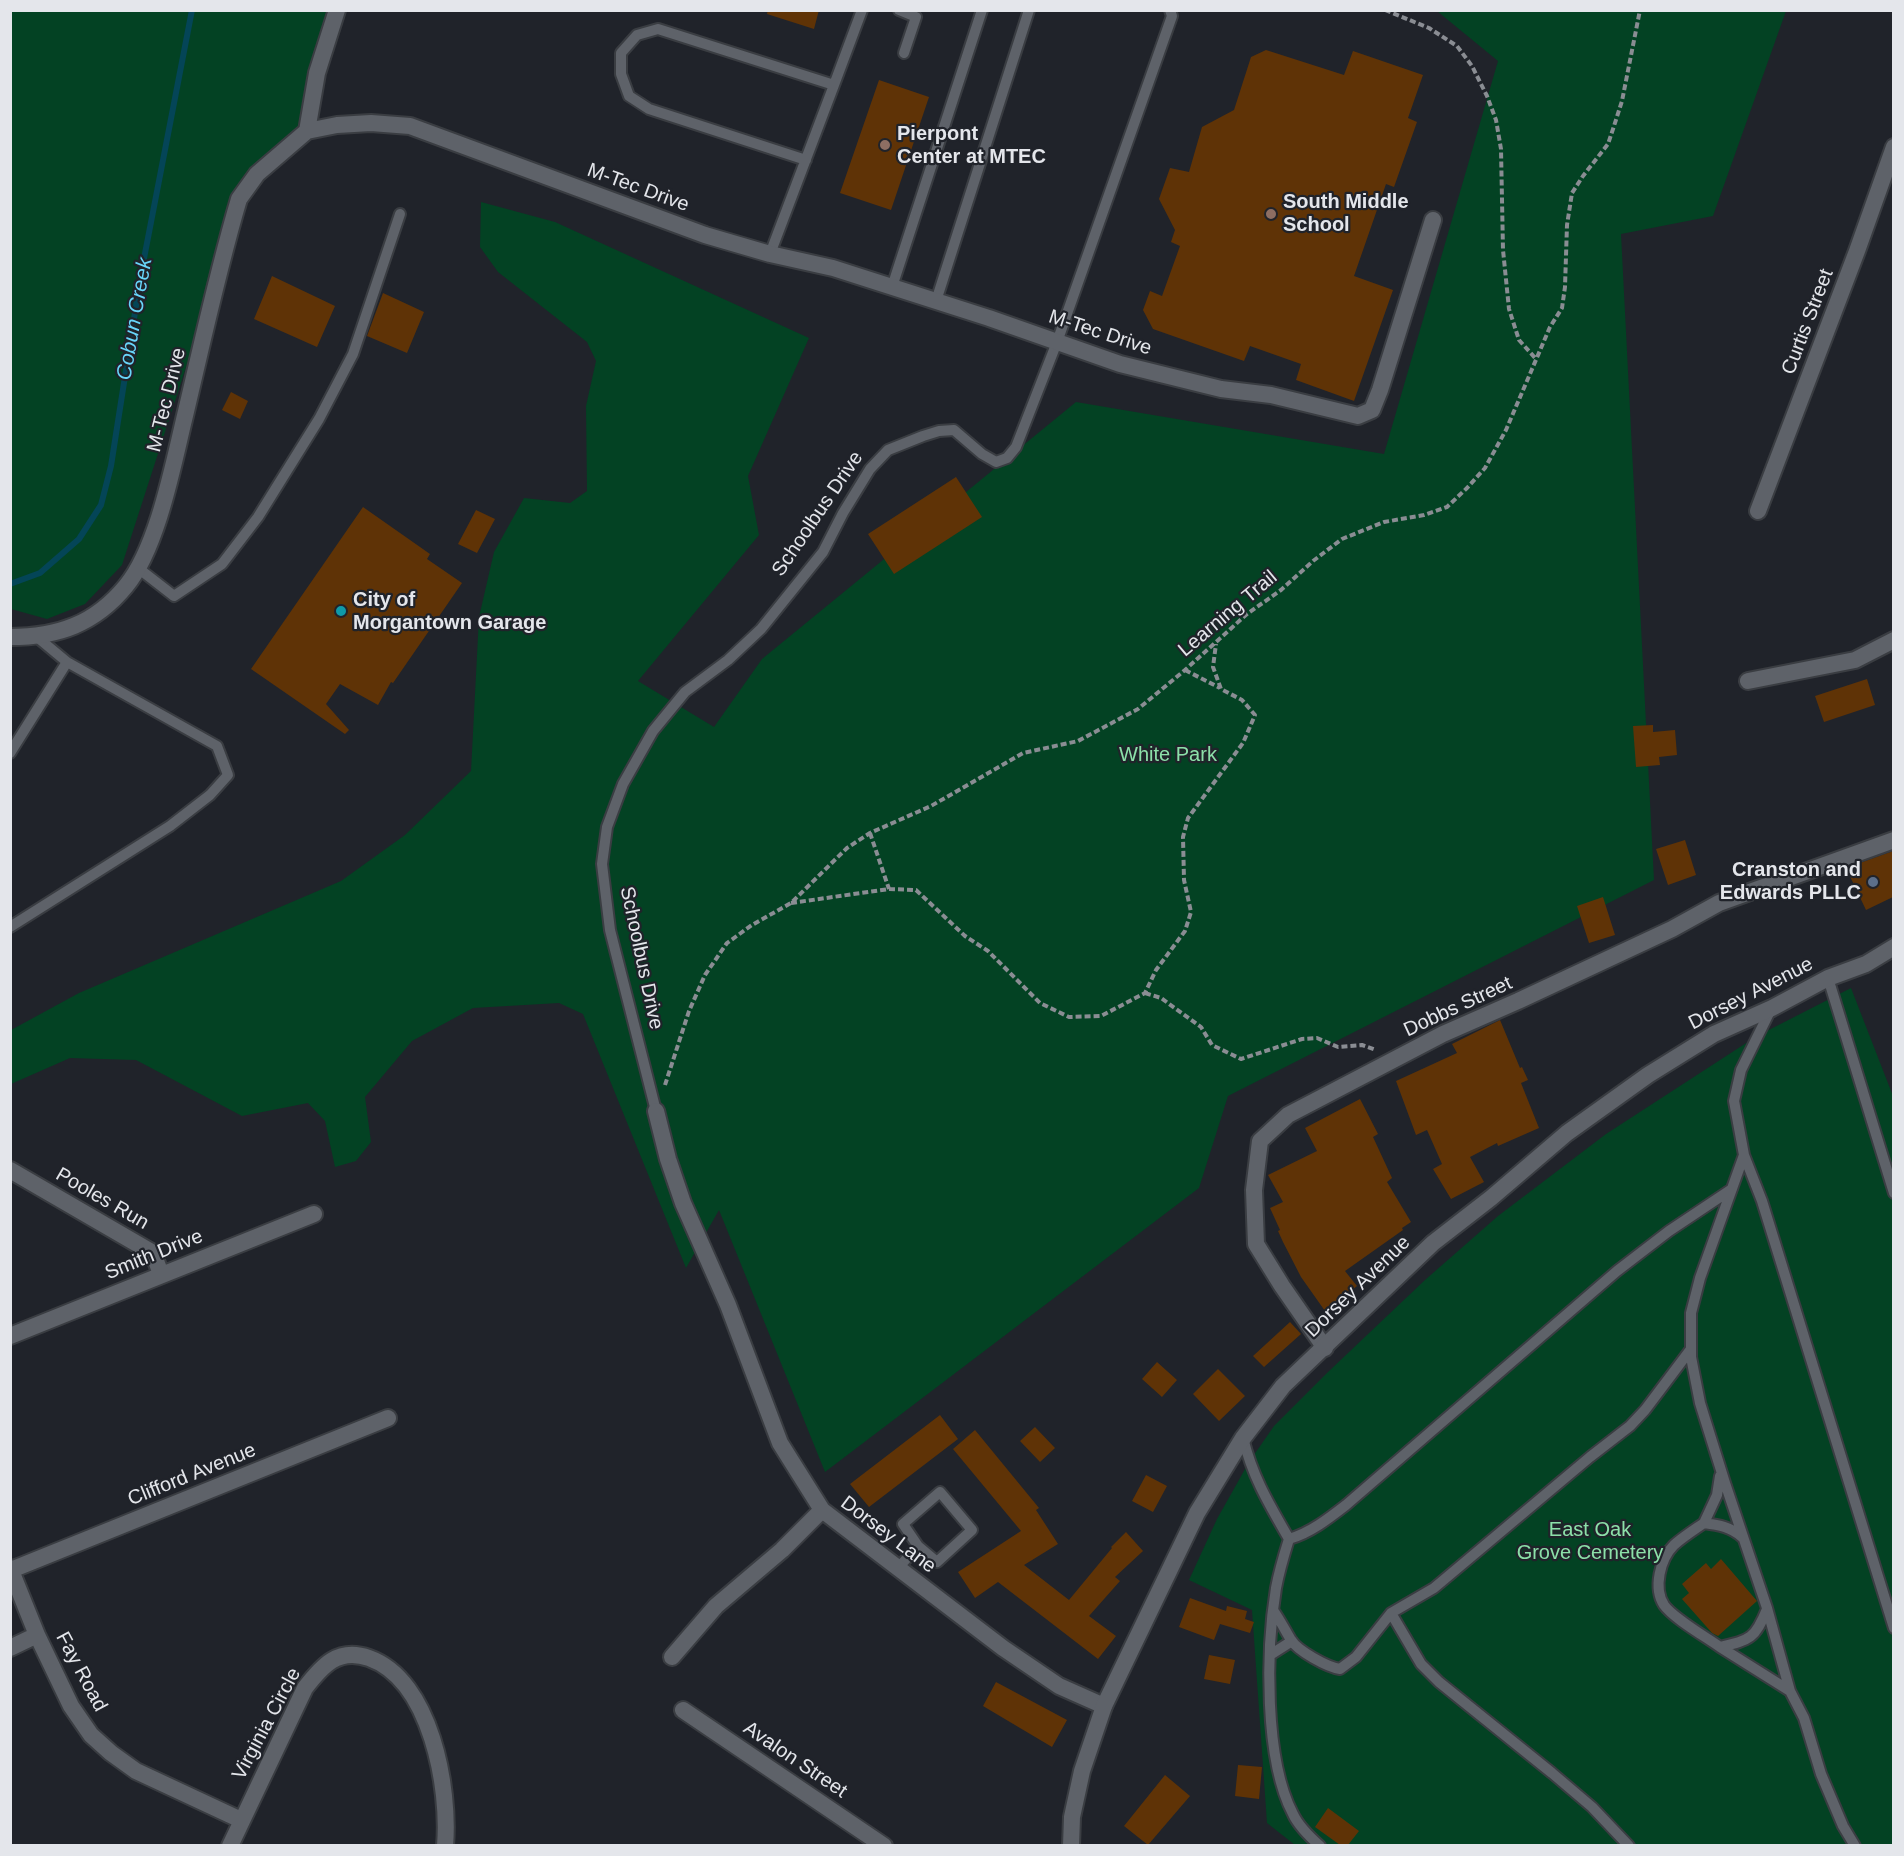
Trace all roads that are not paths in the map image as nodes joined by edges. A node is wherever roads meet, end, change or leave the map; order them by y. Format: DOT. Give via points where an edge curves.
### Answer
graph roads {
  1 [pos="337,10"];
  2 [pos="862,10"];
  3 [pos="982,10"];
  4 [pos="1029,10"];
  5 [pos="1170,10"];
  6 [pos="902,11"];
  7 [pos="904,54"];
  8 [pos="834,85"];
  9 [pos="307,131"];
  10 [pos="1893,147"];
  11 [pos="806,160"];
  12 [pos="400,214"];
  13 [pos="1433,220"];
  14 [pos="770,254"];
  15 [pos="892,287"];
  16 [pos="936,301"];
  17 [pos="1058,342"];
  18 [pos="1758,511"];
  19 [pos="138,568"];
  20 [pos="10,637"];
  21 [pos="37,637"];
  22 [pos="1893,640"];
  23 [pos="67,662"];
  24 [pos="1748,681"];
  25 [pos="10,753"];
  26 [pos="1893,840"];
  27 [pos="10,927"];
  28 [pos="1893,947"];
  29 [pos="1828,978"];
  30 [pos="1772,1008"];
  31 [pos="656,1111"];
  32 [pos="1744,1155"];
  33 [pos="10,1170"];
  34 [pos="1732,1189"];
  35 [pos="1893,1193"];
  36 [pos="314,1214"];
  37 [pos="161,1274"];
  38 [pos="10,1336"];
  39 [pos="1325,1348"];
  40 [pos="1691,1348"];
  41 [pos="388,1418"];
  42 [pos="1243,1438"];
  43 [pos="1720,1468"];
  44 [pos="822,1510"];
  45 [pos="1704,1523"];
  46 [pos="1742,1537"];
  47 [pos="1288,1539"];
  48 [pos="918,1545"];
  49 [pos="898,1568"];
  50 [pos="11,1569"];
  51 [pos="1767,1608"];
  52 [pos="1274,1610"];
  53 [pos="1391,1613"];
  54 [pos="1893,1628"];
  55 [pos="37,1635"];
  56 [pos="1292,1641"];
  57 [pos="1720,1647"];
  58 [pos="10,1648"];
  59 [pos="1270,1655"];
  60 [pos="672,1657"];
  61 [pos="1790,1691"];
  62 [pos="1104,1706"];
  63 [pos="683,1710"];
  64 [pos="241,1820"];
  65 [pos="230,1845"];
  66 [pos="445,1845"];
  67 [pos="884,1845"];
  68 [pos="1071,1845"];
  69 [pos="1320,1845"];
  70 [pos="1629,1845"];
  71 [pos="1855,1845"];
  1 -- 9 [label="street" via="317,73"];
  2 -- 8 [label="lane"];
  3 -- 15 [label="lane"];
  4 -- 16 [label="lane"];
  5 -- 17 [label="lane" via="1172,16"];
  6 -- 7 [label="lane" via="916,17"];
  8 -- 11 [label="lane"];
  8 -- 11 [label="lane" via="658,29 636,35 621,53 621,74 629,96 649,109"];
  9 -- 14 [label="street, M-Tec Drive" via="371,123 410,126 705,235"];
  9 -- 19 [label="street, M-Tec Drive" via="257,174 239,199 172,470 151,541"];
  10 -- 18 [label="street, Curtis Street"];
  11 -- 14 [label="lane"];
  12 -- 19 [label="lane" via="353,354 258,517 222,564 174,596"];
  13 -- 17 [label="street, M-Tec Drive" via="1380,390 1372,410 1358,416 1120,364"];
  14 -- 15 [label="street, M-Tec Drive"];
  15 -- 16 [label="street, M-Tec Drive"];
  16 -- 17 [label="street, M-Tec Drive"];
  17 -- 31 [label="lane, Schoolbus Drive" via="1027,423 1007,458 996,462 954,430 922,436 888,450 870,469 824,552 761,629 686,692 654,731 623,784 607,826 602,864 610,930"];
  19 -- 21 [label="street, M-Tec Drive" via="107,607 72,628"];
  20 -- 21 [label="street, M-Tec Drive"];
  21 -- 23 [label="lane"];
  22 -- 24 [label="street" via="1855,660"];
  23 -- 25 [label="lane"];
  23 -- 27 [label="lane" via="217,746 228,775 210,795 170,826"];
  26 -- 39 [label="street, Dobbs Street" via="1719,903 1672,929 1443,1034 1288,1115 1260,1141 1254,1191 1256,1244"];
  28 -- 29 [label="street, Dorsey Avenue" via="1866,964"];
  29 -- 30 [label="street, Dorsey Avenue"];
  29 -- 35 [label="lane"];
  30 -- 32 [label="lane" via="1741,1070 1734,1101"];
  30 -- 39 [label="street, Dorsey Avenue" via="1714,1034 1567,1132 1433,1243"];
  31 -- 44 [label="street, Schoolbus Drive" via="683,1203 728,1305 780,1443"];
  32 -- 34 [label="lane"];
  32 -- 54 [label="lane" via="1762,1201"];
  33 -- 37 [label="street, Pooles Run" via="153,1253"];
  34 -- 40 [label="lane" via="1700,1278 1691,1313"];
  34 -- 47 [label="lane" via="1617,1271 1346,1505 1320,1524"];
  36 -- 37 [label="street, Smith Drive"];
  37 -- 38 [label="street, Smith Drive"];
  39 -- 42 [label="street, Dorsey Avenue" via="1283,1386"];
  40 -- 43 [label="lane" via="1700,1403"];
  40 -- 53 [label="lane" via="1630,1426 1434,1588"];
  41 -- 50 [label="street, Clifford Avenue"];
  42 -- 47 [label="lane" via="1260,1489"];
  42 -- 62 [label="street, Dorsey Avenue" via="1197,1513"];
  43 -- 45 [label="lane" via="1717,1496"];
  43 -- 46 [label="lane"];
  44 -- 49 [label="street, Dorsey Lane"];
  44 -- 60 [label="street, Dorsey Lane" via="716,1606"];
  45 -- 46 [label="lane" via="1735,1530"];
  45 -- 57 [label="lane" via="1673,1546 1658,1576 1660,1593 1664,1605 1674,1615"];
  46 -- 51 [label="lane"];
  47 -- 52 [label="lane"];
  48 -- 48 [label="lane" via="937,1562 972,1530 940,1492 903,1524"];
  48 -- 49 [label="lane"];
  49 -- 62 [label="street, Dorsey Lane" via="1059,1686"];
  50 -- 55 [label="street, Fay Road"];
  51 -- 57 [label="lane" via="1758,1631 1743,1641"];
  51 -- 61 [label="lane"];
  52 -- 56 [label="lane"];
  52 -- 59 [label="lane"];
  53 -- 56 [label="lane" via="1356,1657 1340,1669 1324,1664"];
  53 -- 70 [label="lane" via="1421,1664 1439,1682 1560,1780"];
  55 -- 58 [label="street"];
  55 -- 64 [label="street, Fay Road" via="71,1706 111,1753 136,1771"];
  56 -- 59 [label="lane"];
  57 -- 61 [label="lane"];
  59 -- 69 [label="lane" via="1269,1698 1281,1780 1293,1815"];
  61 -- 71 [label="lane" via="1821,1774"];
  62 -- 68 [label="street, Dorsey Avenue" via="1082,1771 1072,1817"];
  63 -- 67 [label="street, Avalon Street"];
  64 -- 65 [label="street, Virginia Circle"];
  64 -- 66 [label="street, Virginia Circle" via="305,1688 321,1666 339,1657 360,1655 382,1662 399,1678 424,1718 437,1755 446,1801"];
}
